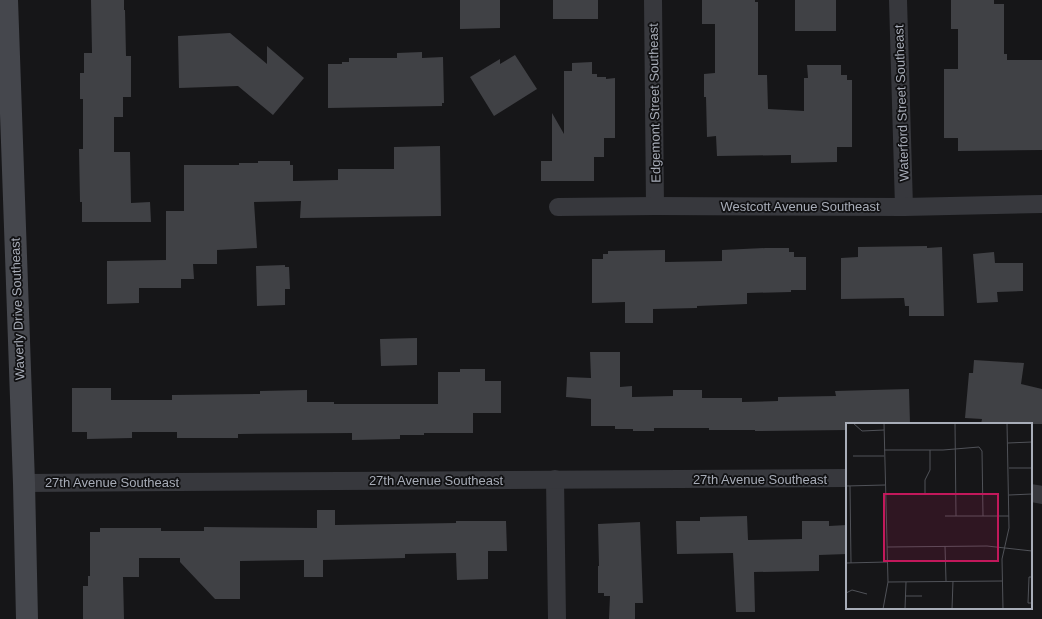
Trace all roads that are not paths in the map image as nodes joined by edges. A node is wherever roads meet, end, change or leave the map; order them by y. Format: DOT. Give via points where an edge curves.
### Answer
graph roads {
  1 [pos="7,0"];
  2 [pos="652,0"];
  3 [pos="898,0"];
  4 [pos="1042,204"];
  5 [pos="655,206"];
  6 [pos="558,207"];
  7 [pos="904,207"];
  8 [pos="846,478"];
  9 [pos="554,479"];
  10 [pos="24,483"];
  11 [pos="1032,493"];
  12 [pos="1042,495"];
  13 [pos="27,619"];
  14 [pos="557,619"];
  1 -- 10 [label="main road, Waverly Drive Southeast"];
  2 -- 5 [label="street, Edgemont Street Southeast"];
  3 -- 7 [label="street, Waterford Street Southeast"];
  4 -- 7 [label="street, Westcott Avenue Southeast"];
  5 -- 6 [label="street, Westcott Avenue Southeast"];
  5 -- 7 [label="street, Westcott Avenue Southeast"];
  8 -- 9 [label="street, 27th Avenue Southeast"];
  9 -- 10 [label="street, 27th Avenue Southeast"];
  9 -- 14 [label="street"];
  10 -- 13 [label="main road, Waverly Drive Southeast"];
  11 -- 12 [label="street"];
}
